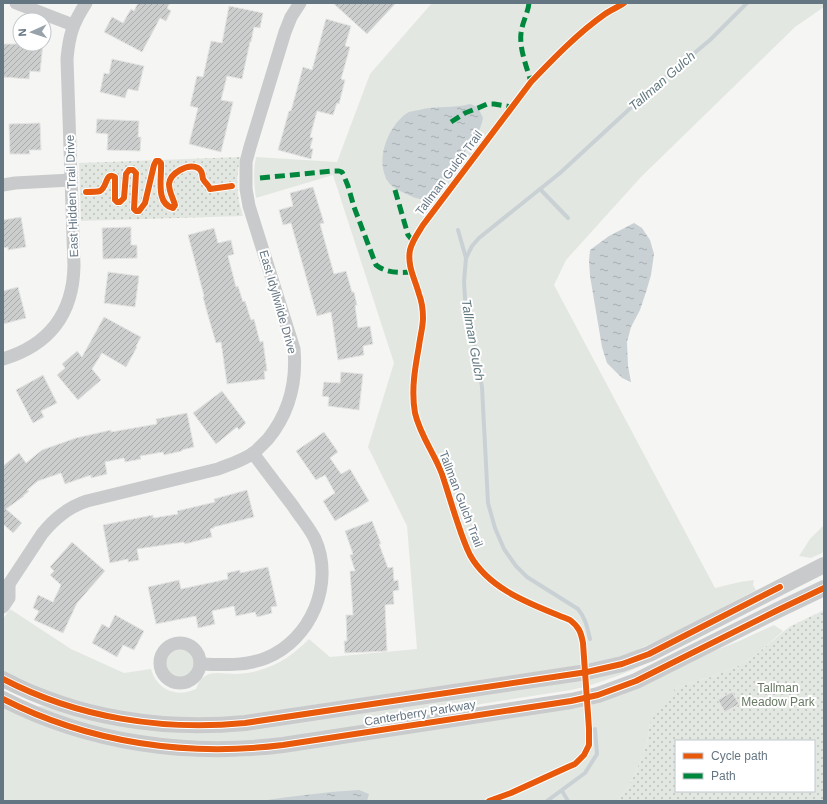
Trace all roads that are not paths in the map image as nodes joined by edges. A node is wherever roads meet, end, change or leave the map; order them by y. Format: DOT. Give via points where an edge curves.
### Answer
graph roads {
  1 [pos="16,3"];
  2 [pos="86,3"];
  3 [pos="300,3"];
  4 [pos="73,25"];
  5 [pos="71,180"];
  6 [pos="3,185"];
  7 [pos="3,359"];
  8 [pos="253,453"];
  9 [pos="824,565"];
  10 [pos="6,585"];
  11 [pos="824,588"];
  12 [pos="3,607"];
  13 [pos="200,664"];
  14 [pos="3,679"];
  15 [pos="3,699"];
  1 -- 4 [label="street"];
  2 -- 4 [label="street, East Hidden Trail Drive"];
  3 -- 8 [label="street, East Idyllwilde Drive" via="285,32 250,147 246,170 249,206 295,356 292,393 286,408 272,434"];
  4 -- 5 [label="street, East Hidden Trail Drive" via="67,59"];
  5 -- 6 [label="street"];
  5 -- 7 [label="street, East Hidden Trail Drive" via="74,275 68,304 46,336 21,352"];
  8 -- 10 [label="street, East Idyllwilde Drive" via="218,468 72,507 45,530"];
  8 -- 13 [label="street" via="315,539 322,568 319,596 302,631 282,650 252,662"];
  9 -- 14 [label="street, Canterberry Parkway" via="656,650 622,664 587,672 246,723 173,725 120,719 60,704"];
  10 -- 12 [label="street, East Idyllwilde Drive" via="9,598"];
  11 -- 15 [label="street, Canterberry Parkway" via="636,681 598,695 283,745 208,750 129,741 62,724"];
}
